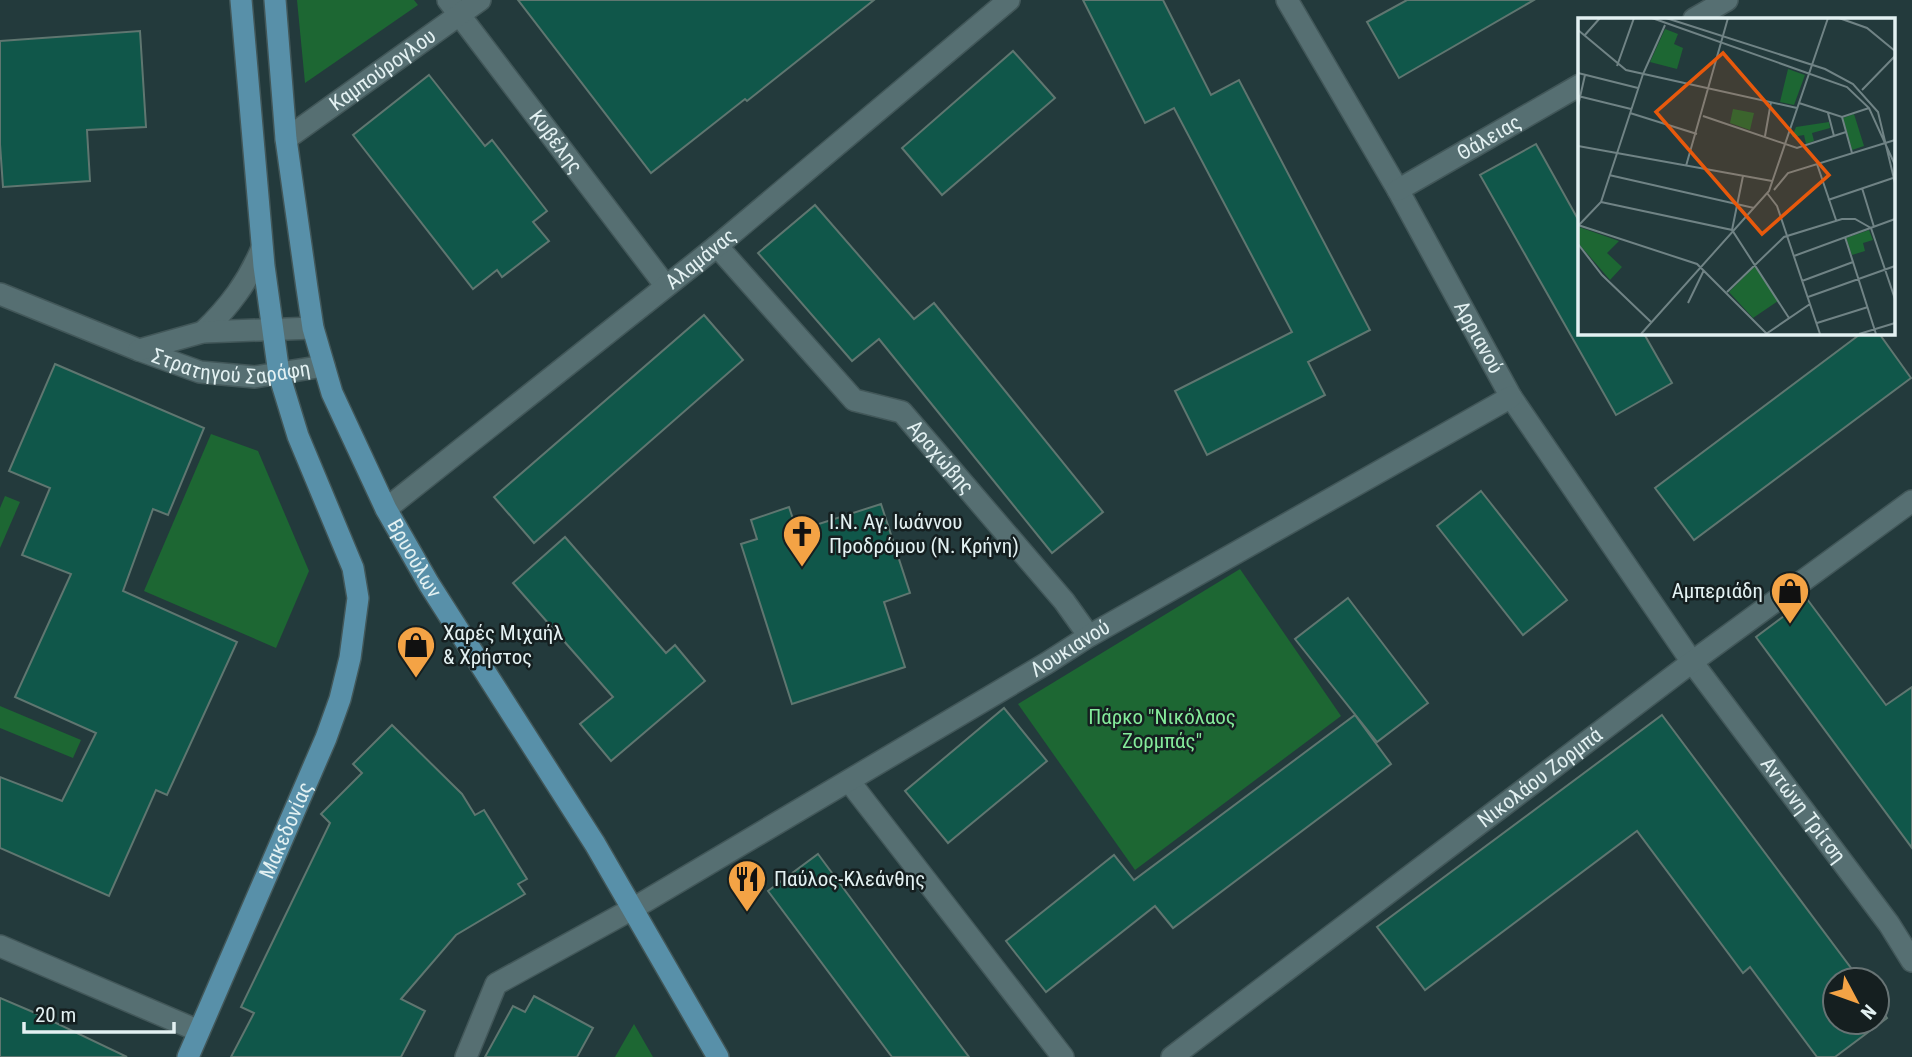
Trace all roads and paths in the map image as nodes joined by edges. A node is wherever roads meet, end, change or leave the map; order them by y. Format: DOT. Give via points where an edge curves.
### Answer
graph roads {
  1 [pos="241,0"];
  2 [pos="275,0"];
  3 [pos="480,0"];
  4 [pos="1009,0"];
  5 [pos="1287,0"];
  6 [pos="1727,0"];
  7 [pos="454,8"];
  8 [pos="1696,18"];
  9 [pos="1578,86"];
  10 [pos="286,139"];
  11 [pos="1398,190"];
  12 [pos="717,246"];
  13 [pos="262,248"];
  14 [pos="665,285"];
  15 [pos="0,294"];
  16 [pos="313,328"];
  17 [pos="272,330"];
  18 [pos="203,332"];
  19 [pos="139,350"];
  20 [pos="324,366"];
  21 [pos="279,374"];
  22 [pos="1511,397"];
  23 [pos="1912,502"];
  24 [pos="386,509"];
  25 [pos="1089,636"];
  26 [pos="1692,662"];
  27 [pos="849,781"];
  28 [pos="634,908"];
  29 [pos="0,946"];
  30 [pos="1912,961"];
  31 [pos="199,1031"];
  32 [pos="188,1057"];
  33 [pos="466,1057"];
  34 [pos="718,1057"];
  35 [pos="1063,1057"];
  36 [pos="1172,1057"];
  1 -- 13 [label="main road"];
  2 -- 10 [label="main road, Βρυούλων"];
  3 -- 7 [label="street, Καμπούρογλου"];
  4 -- 12 [label="street, Αλαμάνας"];
  5 -- 11 [label="street, Αρριανού"];
  6 -- 8 [label="street"];
  7 -- 10 [label="street, Καμπούρογλου"];
  7 -- 14 [label="street, Κυβέλης"];
  9 -- 11 [label="street, Θάλειας"];
  10 -- 16 [label="main road, Βρυούλων"];
  11 -- 22 [label="street, Αρριανού"];
  12 -- 14 [label="street, Αλαμάνας"];
  12 -- 25 [label="street, Αραχώβης" via="854,400 902,412"];
  13 -- 17 [label="main road"];
  13 -- 18 [label="street" via="243,287"];
  14 -- 24 [label="street, Αλαμάνας"];
  15 -- 19 [label="street, Στρατηγού Σαράφη"];
  16 -- 17 [label="street, Στρατηγού Σαράφη"];
  16 -- 20 [label="main road, Βρυούλων"];
  17 -- 18 [label="street, Στρατηγού Σαράφη"];
  17 -- 21 [label="main road"];
  18 -- 19 [label="street, Στρατηγού Σαράφη"];
  19 -- 21 [label="street, Στρατηγού Σαράφη" via="200,372 255,377"];
  20 -- 21 [label="street, Στρατηγού Σαράφη"];
  20 -- 24 [label="main road, Βρυούλων"];
  21 -- 31 [label="main road, Μακεδονίας" via="298,436 354,568 358,598 350,658 326,738"];
  22 -- 25 [label="street, Λουκιανού"];
  22 -- 26 [label="street, Αρριανού"];
  23 -- 26 [label="street, Νικολάου Ζορμπά"];
  24 -- 28 [label="main road, Βρυούλων" via="467,647"];
  25 -- 27 [label="street, Λουκιανού"];
  26 -- 30 [label="street, Αντώνη Τρίτση"];
  26 -- 36 [label="street, Νικολάου Ζορμπά"];
  27 -- 28 [label="street, Λουκιανού"];
  27 -- 35 [label="street"];
  28 -- 33 [label="street, Λουκιανού" via="496,984"];
  28 -- 34 [label="main road, Βρυούλων"];
  29 -- 31 [label="street"];
  31 -- 32 [label="main road, Μακεδονίας"];
}
